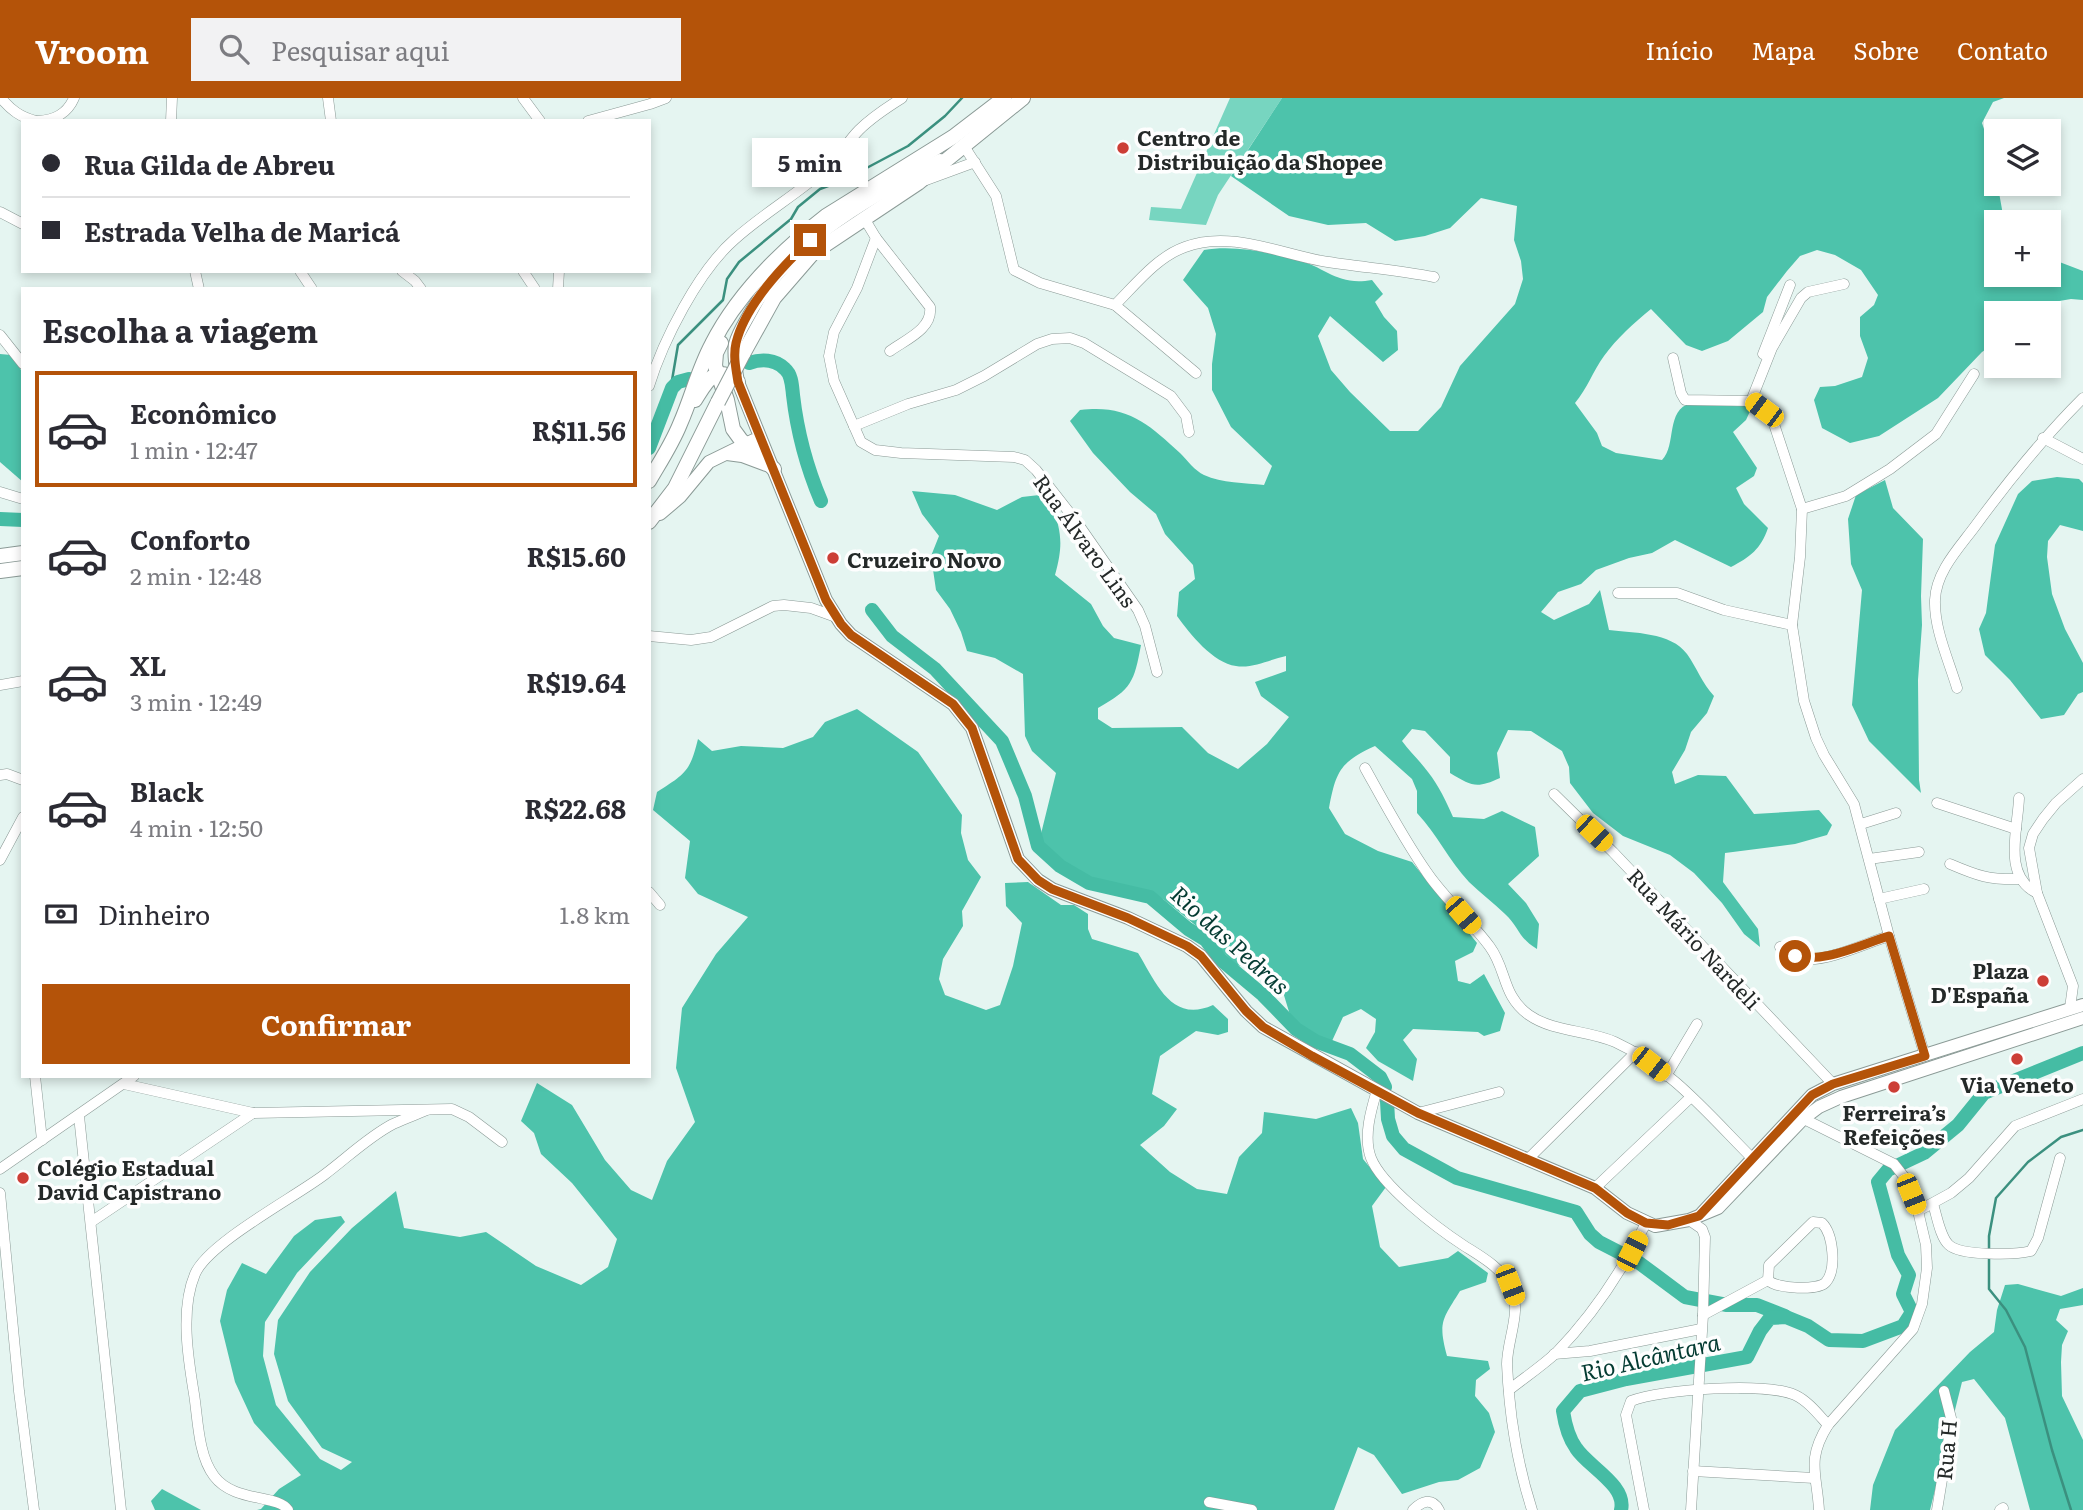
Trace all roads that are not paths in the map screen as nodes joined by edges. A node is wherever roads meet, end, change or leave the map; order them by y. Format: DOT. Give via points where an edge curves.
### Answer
graph roads {
  1 [pos="1,98"];
  2 [pos="74,98"];
  3 [pos="172,98"];
  4 [pos="328,98"];
  5 [pos="523,98"];
  6 [pos="666,98"];
  7 [pos="902,98"];
  8 [pos="1004,98"];
  9 [pos="1023,98"];
  10 [pos="28,119"];
  11 [pos="53,119"];
  12 [pos="170,119"];
  13 [pos="331,119"];
  14 [pos="539,119"];
  15 [pos="595,119"];
  16 [pos="964,146"];
  17 [pos="975,162"];
  18 [pos="918,183"];
  19 [pos="0,212"];
  20 [pos="864,218"];
  21 [pos="21,223"];
  22 [pos="876,238"];
  23 [pos="405,273"];
  24 [pos="1434,277"];
  25 [pos="758,278"];
  26 [pos="1844,284"];
  27 [pos="1790,285"];
  28 [pos="420,287"];
  29 [pos="1115,305"];
  30 [pos="0,335"];
  31 [pos="890,351"];
  32 [pos="19,353"];
  33 [pos="1673,358"];
  34 [pos="1196,373"];
  35 [pos="717,374"];
  36 [pos="1974,374"];
  37 [pos="651,380"];
  38 [pos="738,382"];
  39 [pos="2083,398"];
  40 [pos="1748,400"];
  41 [pos="680,426"];
  42 [pos="853,426"];
  43 [pos="759,430"];
  44 [pos="1189,432"];
  45 [pos="2043,438"];
  46 [pos="745,444"];
  47 [pos="726,454"];
  48 [pos="2083,459"];
  49 [pos="774,469"];
  50 [pos="651,477"];
  51 [pos="0,492"];
  52 [pos="21,498"];
  53 [pos="1802,509"];
  54 [pos="651,520"];
  55 [pos="651,521"];
  56 [pos="21,553"];
  57 [pos="0,556"];
  58 [pos="21,568"];
  59 [pos="0,571"];
  60 [pos="1618,593"];
  61 [pos="826,600"];
  62 [pos="811,608"];
  63 [pos="838,619"];
  64 [pos="1793,625"];
  65 [pos="651,636"];
  66 [pos="1157,672"];
  67 [pos="21,681"];
  68 [pos="0,685"];
  69 [pos="1957,688"];
  70 [pos="1365,768"];
  71 [pos="0,775"];
  72 [pos="21,779"];
  73 [pos="2083,779"];
  74 [pos="1554,794"];
  75 [pos="2019,798"];
  76 [pos="1937,803"];
  77 [pos="1896,813"];
  78 [pos="21,821"];
  79 [pos="1861,824"];
  80 [pos="2016,829"];
  81 [pos="1919,852"];
  82 [pos="1869,859"];
  83 [pos="0,860"];
  84 [pos="1950,864"];
  85 [pos="2020,879"];
  86 [pos="1924,889"];
  87 [pos="2037,892"];
  88 [pos="651,894"];
  89 [pos="1879,899"];
  90 [pos="660,905"];
  91 [pos="1889,936"];
  92 [pos="1780,947"];
  93 [pos="2073,986"];
  94 [pos="2083,993"];
  95 [pos="2077,1007"];
  96 [pos="2083,1017"];
  97 [pos="1697,1024"];
  98 [pos="1636,1052"];
  99 [pos="1925,1056"];
  100 [pos="1666,1076"];
  101 [pos="35,1078"];
  102 [pos="132,1078"];
  103 [pos="124,1084"];
  104 [pos="1833,1084"];
  105 [pos="1377,1090"];
  106 [pos="1499,1092"];
  107 [pos="1691,1097"];
  108 [pos="2083,1099"];
  109 [pos="427,1110"];
  110 [pos="253,1113"];
  111 [pos="1418,1113"];
  112 [pos="79,1115"];
  113 [pos="1798,1116"];
  114 [pos="43,1140"];
  115 [pos="502,1142"];
  116 [pos="2060,1158"];
  117 [pos="1753,1159"];
  118 [pos="1527,1160"];
  119 [pos="0,1169"];
  120 [pos="1595,1188"];
  121 [pos="0,1193"];
  122 [pos="1933,1204"];
  123 [pos="1918,1211"];
  124 [pos="1694,1218"];
  125 [pos="91,1222"];
  126 [pos="1646,1223"];
  127 [pos="1768,1280"];
  128 [pos="1703,1315"];
  129 [pos="1701,1329"];
  130 [pos="1554,1354"];
  131 [pos="1509,1390"];
  132 [pos="1697,1390"];
  133 [pos="1944,1391"];
  134 [pos="1828,1425"];
  135 [pos="1693,1471"];
  136 [pos="1814,1478"];
  137 [pos="1209,1502"];
  138 [pos="34,1510"];
  139 [pos="121,1510"];
  140 [pos="288,1510"];
  141 [pos="1252,1510"];
  142 [pos="1413,1510"];
  143 [pos="1439,1510"];
  144 [pos="1532,1510"];
  145 [pos="1644,1510"];
  146 [pos="1691,1510"];
  147 [pos="1819,1510"];
  148 [pos="1937,1510"];
  1 -- 10 [label="street"];
  2 -- 11 [label="street" via="61,116"];
  3 -- 12 [label="street"];
  4 -- 13 [label="street"];
  5 -- 14 [label="street"];
  6 -- 15 [label="street"];
  7 -- 37 [label="street" via="876,114 827,169 733,240 709,266 660,354"];
  8 -- 25 [label="highway" via="953,137 826,216"];
  9 -- 16 [label="highway"];
  16 -- 17 [label="street"];
  16 -- 18 [label="highway"];
  16 -- 38 [label="main road" via="890,187 792,257 766,287 740,332 734,353"];
  17 -- 18 [label="street"];
  17 -- 29 [label="street" via="996,196 1014,271"];
  18 -- 20 [label="highway"];
  19 -- 21 [label="street"];
  20 -- 22 [label="street"];
  20 -- 54 [label="highway, bridge" via="813,253 760,318 676,488"];
  22 -- 31 [label="street" via="931,311 920,330"];
  22 -- 42 [label="street, Rua Álvaro Lins" via="830,346 834,380"];
  23 -- 28 [label="street"];
  24 -- 29 [label="street" via="1233,241 1208,241 1164,258"];
  25 -- 35 [label="highway" via="716,353"];
  25 -- 41 [label="highway" via="713,342"];
  26 -- 40 [label="street" via="1808,292 1801,298"];
  27 -- 40 [label="street"];
  29 -- 34 [label="street"];
  30 -- 32 [label="street"];
  33 -- 40 [label="street" via="1685,400"];
  35 -- 38 [label="highway" via="728,374"];
  35 -- 41 [label="highway" via="705,383"];
  35 -- 46 [label="highway" via="733,429"];
  36 -- 53 [label="street" via="1936,434 1846,496"];
  38 -- 43 [label="main road"];
  39 -- 45 [label="street"];
  40 -- 53 [label="street" via="1773,421"];
  41 -- 50 [label="highway"];
  42 -- 44 [label="street" via="956,390 1037,344 1070,338 1171,397 1186,416"];
  42 -- 66 [label="street, Rua Álvaro Lins" via="862,442 875,450 1025,460 1076,520 1138,610"];
  43 -- 46 [label="main road" via="756,438"];
  43 -- 49 [label="main road"];
  45 -- 48 [label="street"];
  45 -- 69 [label="street" via="1938,582 1938,625"];
  46 -- 47 [label="main road"];
  46 -- 49 [label="highway"];
  47 -- 49 [label="main road"];
  47 -- 55 [label="main road" via="709,462 680,497"];
  49 -- 61 [label="main road"];
  51 -- 52 [label="street"];
  53 -- 64 [label="street"];
  56 -- 57 [label="highway"];
  58 -- 59 [label="highway"];
  60 -- 64 [label="street" via="1677,593 1735,613"];
  61 -- 62 [label="street"];
  61 -- 63 [label="main road"];
  62 -- 63 [label="street"];
  62 -- 65 [label="street" via="773,606 711,637"];
  63 -- 105 [label="main road" via="865,647 953,704 972,728 1018,859 1038,880 1187,946 1263,1027"];
  64 -- 79 [label="street" via="1810,722"];
  67 -- 68 [label="street"];
  70 -- 98 [label="street" via="1429,875 1492,949 1516,1004 1544,1023 1592,1033"];
  71 -- 72 [label="street"];
  73 -- 87 [label="street" via="2056,803 2033,834 2029,848"];
  74 -- 104 [label="street, Rua Mário Nardeli"];
  75 -- 80 [label="street"];
  76 -- 80 [label="street"];
  77 -- 79 [label="street"];
  78 -- 83 [label="street"];
  79 -- 82 [label="street"];
  80 -- 85 [label="street"];
  81 -- 82 [label="street"];
  82 -- 89 [label="street"];
  84 -- 85 [label="street" via="1979,877"];
  85 -- 87 [label="street"];
  86 -- 89 [label="street"];
  87 -- 93 [label="street"];
  88 -- 90 [label="street"];
  89 -- 91 [label="street"];
  91 -- 92 [label="street" via="1808,959"];
  91 -- 99 [label="street"];
  93 -- 94 [label="street"];
  93 -- 95 [label="street"];
  95 -- 99 [label="main road"];
  96 -- 113 [label="main road" via="1841,1097"];
  97 -- 100 [label="street"];
  98 -- 100 [label="street"];
  98 -- 118 [label="street"];
  99 -- 104 [label="main road"];
  100 -- 107 [label="street"];
  101 -- 114 [label="street"];
  102 -- 103 [label="street"];
  103 -- 110 [label="street"];
  103 -- 112 [label="street"];
  104 -- 113 [label="main road" via="1812,1095"];
  105 -- 111 [label="main road"];
  105 -- 131 [label="street" via="1368,1137 1370,1157 1382,1175 1438,1228 1498,1269 1510,1285 1515,1298 1507,1361"];
  106 -- 111 [label="street"];
  107 -- 117 [label="street"];
  107 -- 120 [label="street"];
  108 -- 122 [label="street" via="2015,1126 1969,1178"];
  109 -- 110 [label="street"];
  109 -- 115 [label="street" via="452,1109"];
  109 -- 140 [label="street" via="371,1138 214,1250 195,1273 188,1343 204,1454 214,1476 230,1490 280,1502"];
  110 -- 125 [label="street"];
  111 -- 118 [label="main road"];
  112 -- 114 [label="street"];
  112 -- 125 [label="street"];
  113 -- 117 [label="main road"];
  113 -- 123 [label="street" via="1894,1164"];
  113 -- 124 [label="main road" via="1724,1204"];
  114 -- 119 [label="street"];
  116 -- 122 [label="street" via="2031,1251 1969,1252 1950,1246"];
  117 -- 124 [label="main road"];
  118 -- 120 [label="main road"];
  120 -- 126 [label="main road"];
  121 -- 138 [label="street"];
  122 -- 123 [label="street"];
  123 -- 134 [label="street" via="1927,1268 1913,1329"];
  124 -- 126 [label="main road" via="1668,1225"];
  124 -- 128 [label="street" via="1705,1237"];
  125 -- 139 [label="street"];
  126 -- 130 [label="street" via="1620,1274"];
  127 -- 127 [label="street" via="1769,1265 1813,1222 1822,1223 1832,1242 1826,1283 1782,1287"];
  127 -- 128 [label="street"];
  128 -- 129 [label="street"];
  129 -- 130 [label="street"];
  129 -- 132 [label="street"];
  130 -- 131 [label="street"];
  131 -- 144 [label="street" via="1520,1472"];
  132 -- 134 [label="street" via="1795,1395"];
  132 -- 135 [label="street"];
  132 -- 145 [label="street" via="1647,1395 1627,1407"];
  133 -- 148 [label="street, Rua H" via="1951,1418"];
  134 -- 136 [label="street" via="1820,1436"];
  135 -- 136 [label="street"];
  135 -- 146 [label="street"];
  136 -- 147 [label="street"];
  137 -- 141 [label="street"];
  142 -- 143 [label="street" via="1431,1502"];
}
